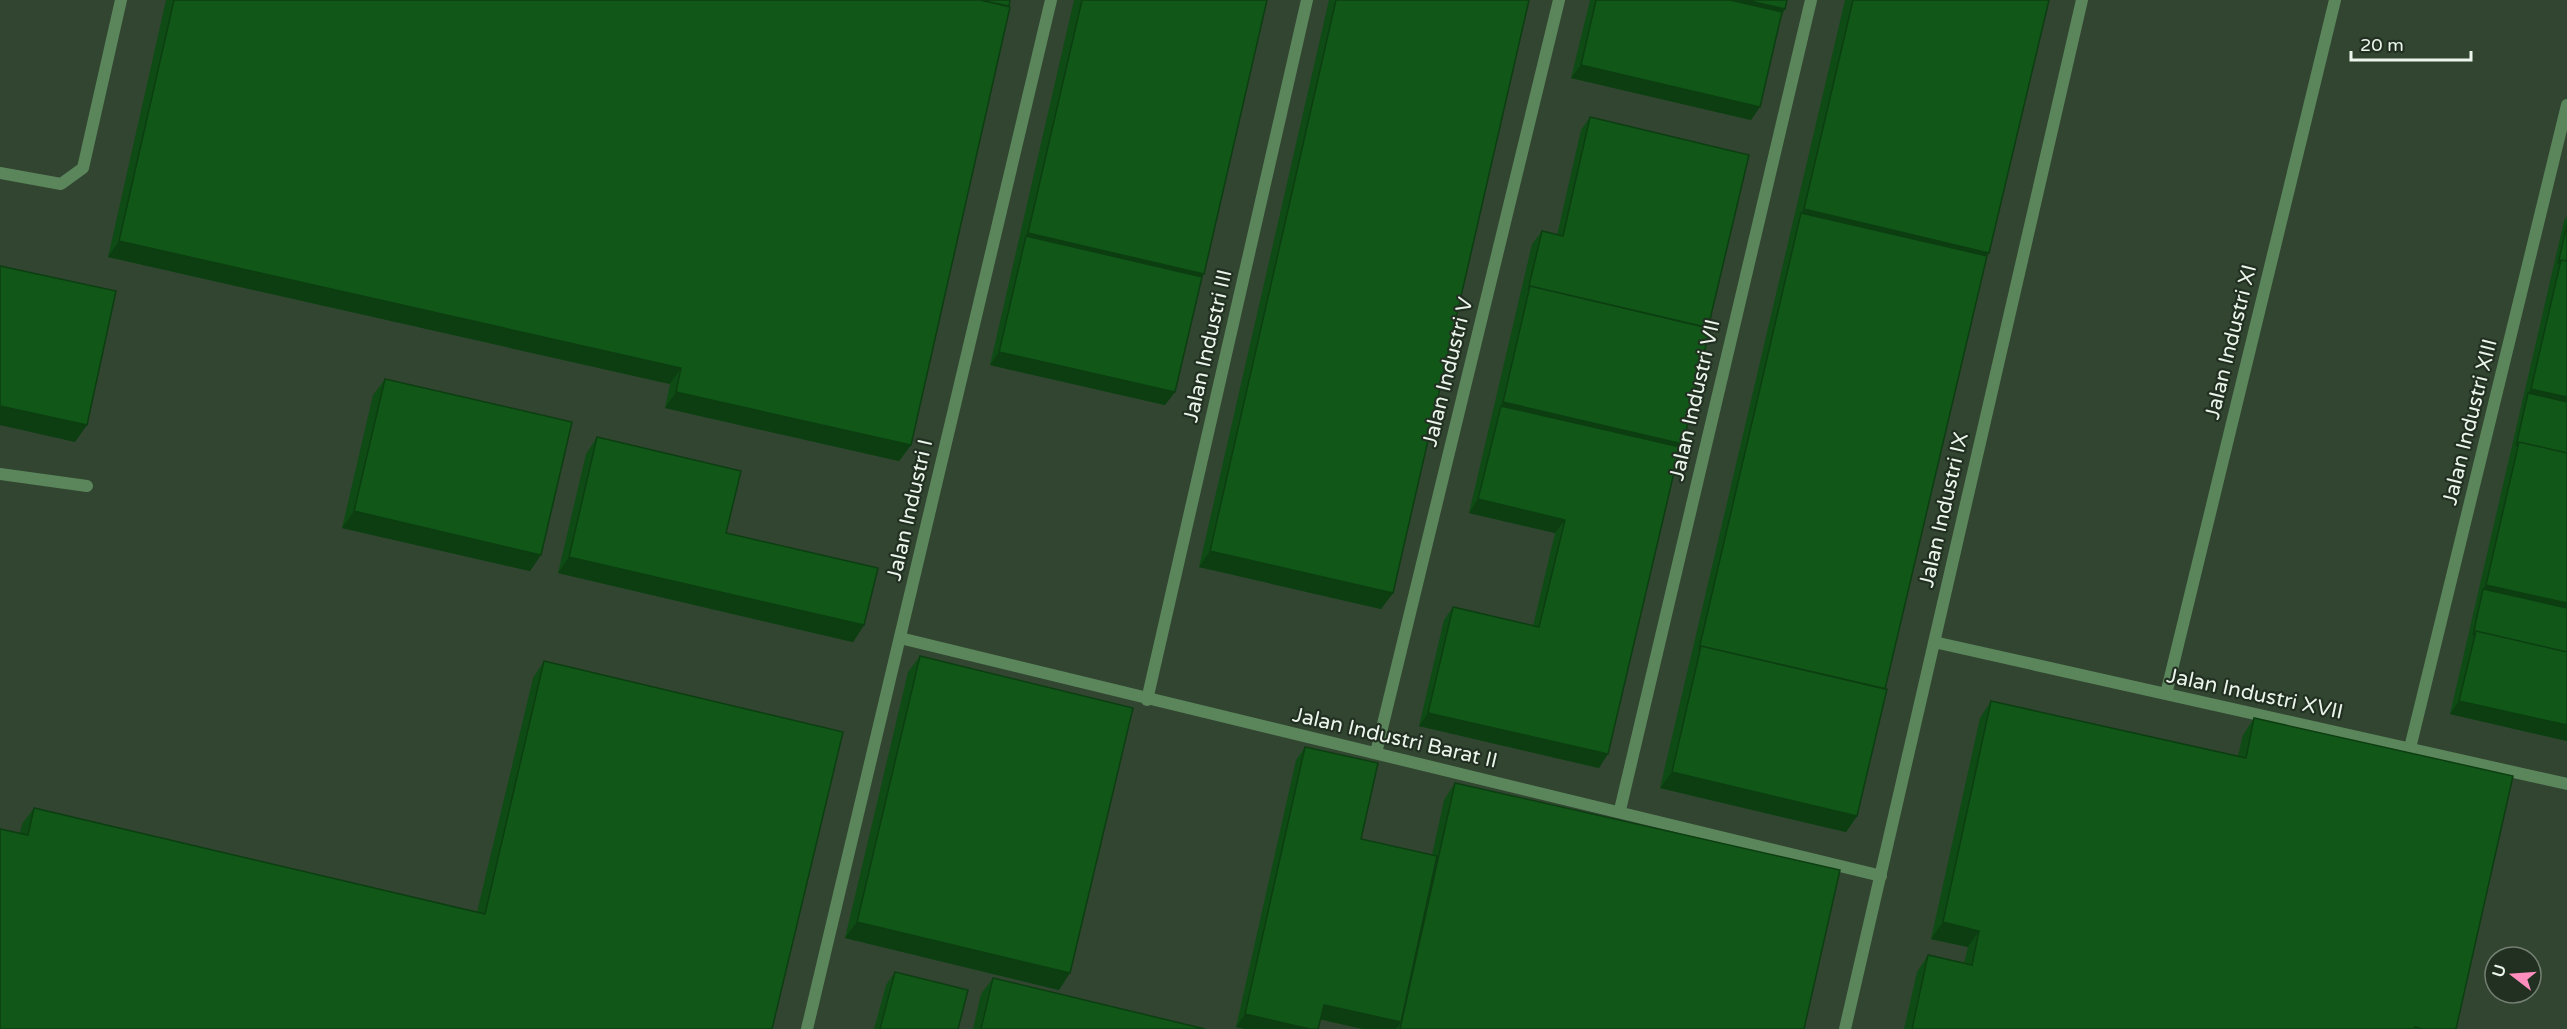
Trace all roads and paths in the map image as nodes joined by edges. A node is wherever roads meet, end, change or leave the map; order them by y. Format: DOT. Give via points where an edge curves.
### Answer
graph roads {
  1 [pos="121,0"];
  2 [pos="1051,0"];
  3 [pos="1307,0"];
  4 [pos="1559,0"];
  5 [pos="1811,0"];
  6 [pos="2082,0"];
  7 [pos="2335,0"];
  8 [pos="2567,105"];
  9 [pos="0,172"];
  10 [pos="0,474"];
  11 [pos="87,486"];
  12 [pos="900,638"];
  13 [pos="1934,642"];
  14 [pos="2166,694"];
  15 [pos="1147,700"];
  16 [pos="2410,748"];
  17 [pos="1376,753"];
  18 [pos="2567,784"];
  19 [pos="1620,810"];
  20 [pos="1881,876"];
  21 [pos="807,1029"];
  22 [pos="1845,1029"];
  1 -- 9 [label="lane" via="83,168 61,184"];
  2 -- 12 [label="lane, Jalan Industri I"];
  3 -- 15 [label="lane, Jalan Industri III"];
  4 -- 17 [label="lane, Jalan Industri V"];
  5 -- 19 [label="lane, Jalan Industri VII"];
  6 -- 13 [label="lane, Jalan Industri IX"];
  7 -- 14 [label="lane, Jalan Industri XI"];
  8 -- 16 [label="lane, Jalan Industri XIII"];
  10 -- 11 [label="lane"];
  12 -- 15 [label="lane, Jalan Industri Barat II"];
  12 -- 21 [label="lane, Jalan Industri I"];
  13 -- 14 [label="lane, Jalan Industri XVII"];
  13 -- 20 [label="lane, Jalan Industri IX"];
  14 -- 16 [label="lane, Jalan Industri XVII"];
  15 -- 17 [label="lane, Jalan Industri Barat II"];
  16 -- 18 [label="lane, Jalan Industri XVII"];
  17 -- 19 [label="lane, Jalan Industri Barat II"];
  19 -- 20 [label="lane, Jalan Industri Barat II"];
  20 -- 22 [label="lane, Jalan Industri IX"];
}
